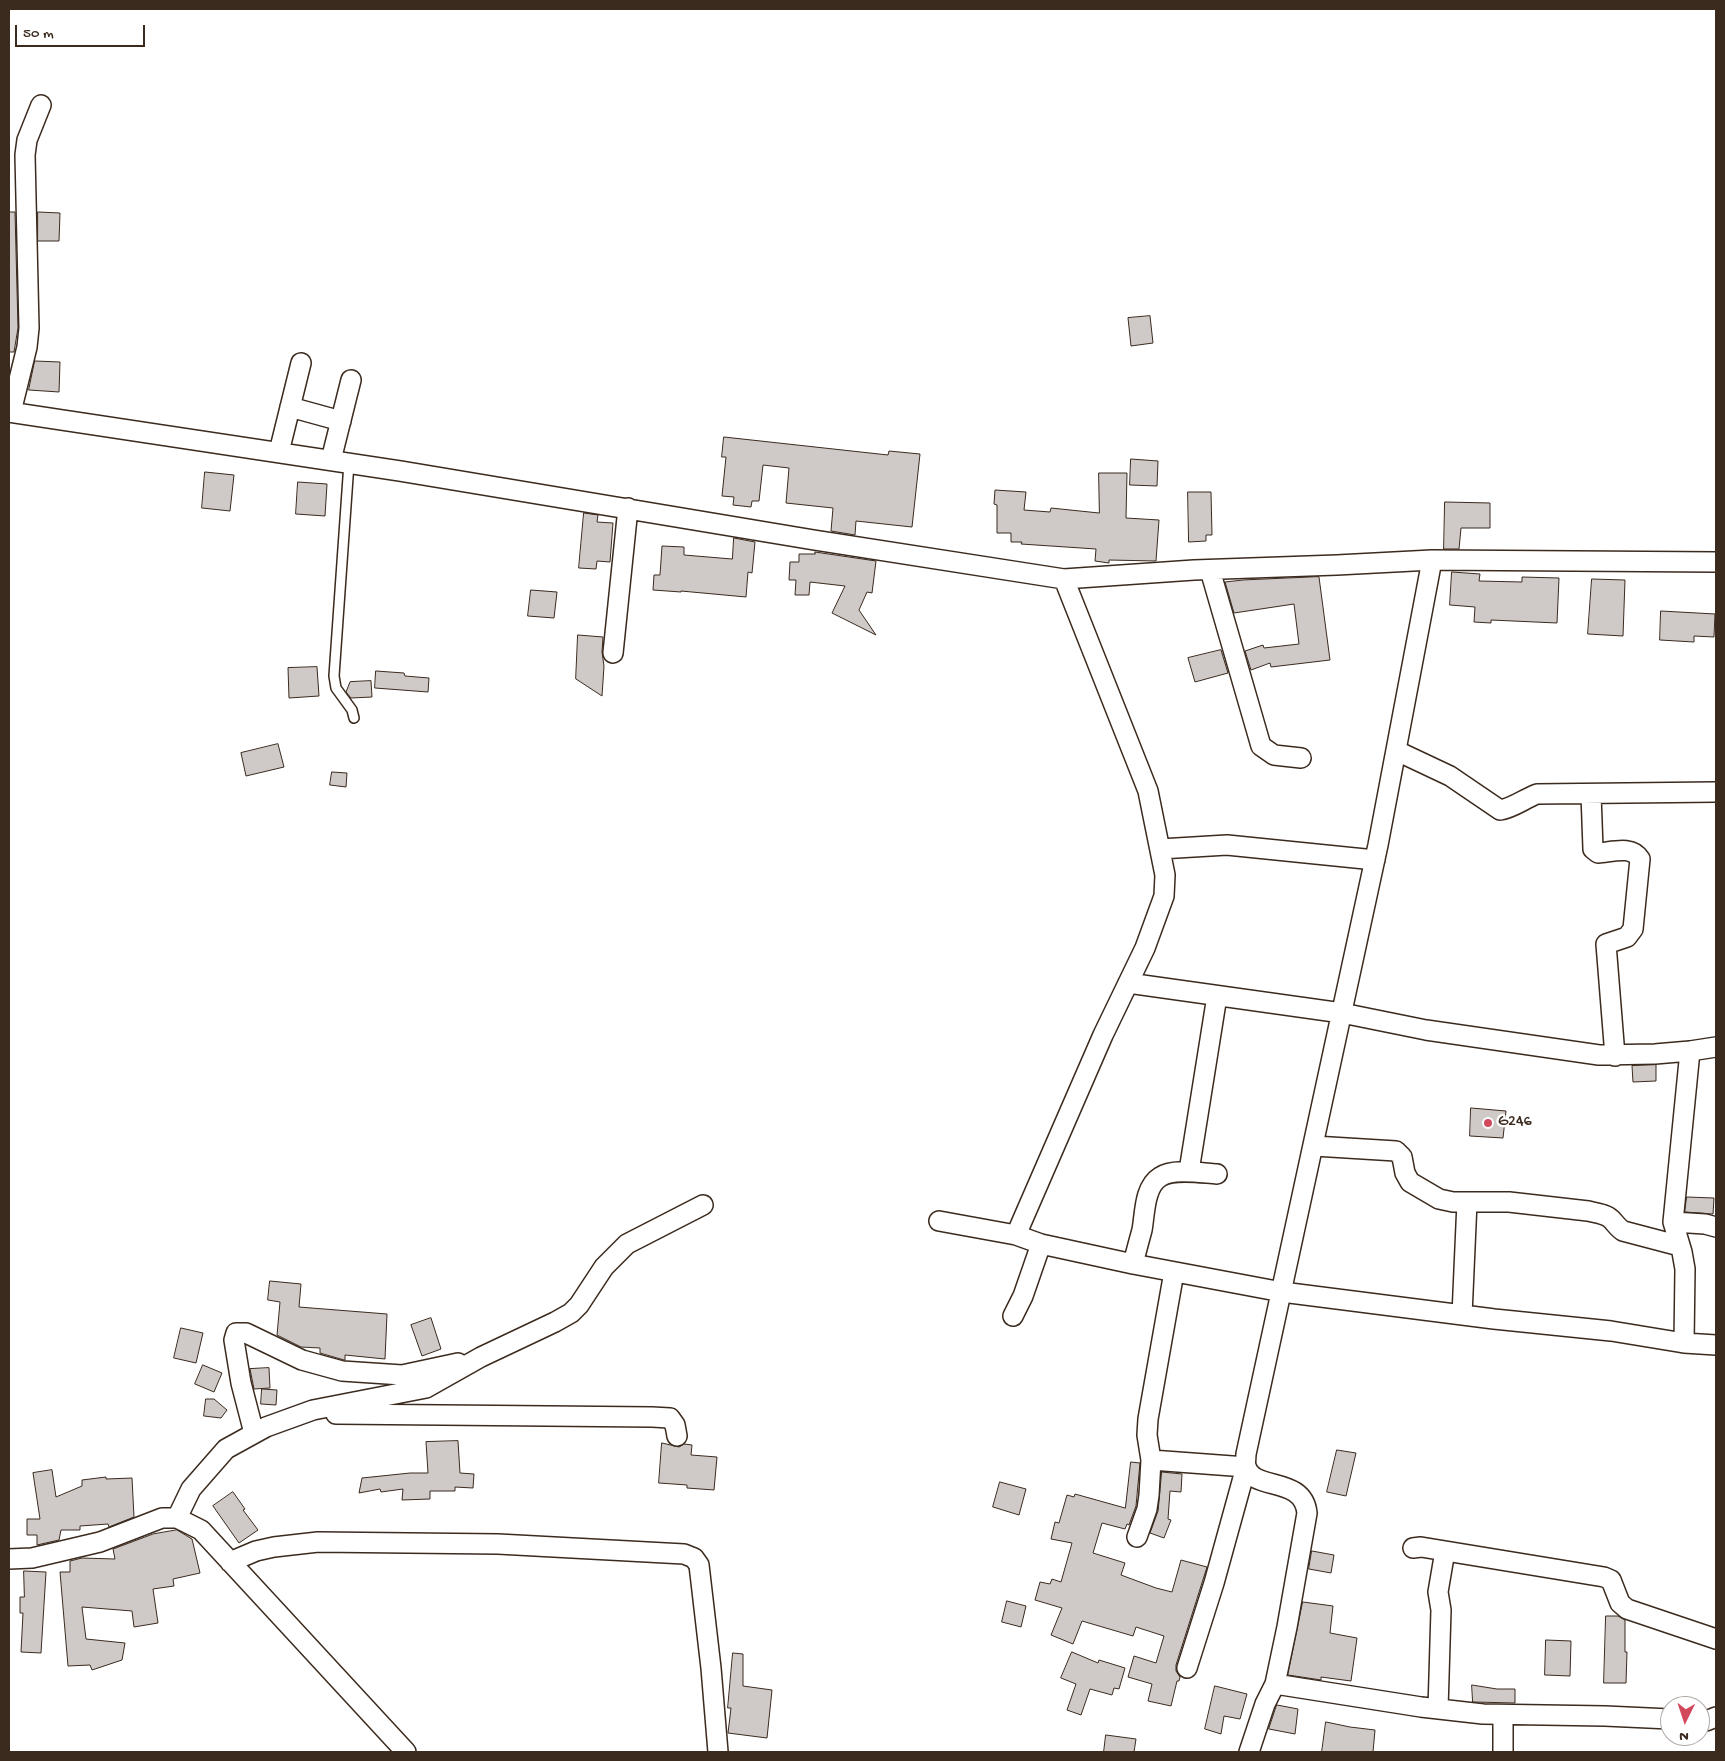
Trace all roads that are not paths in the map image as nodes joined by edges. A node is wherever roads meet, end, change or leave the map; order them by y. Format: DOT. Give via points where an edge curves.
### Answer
graph roads {
  1 [pos="41,105"];
  2 [pos="301,363"];
  3 [pos="351,380"];
  4 [pos="290,406"];
  5 [pos="10,412"];
  6 [pos="341,421"];
  7 [pos="279,452"];
  8 [pos="340,462"];
  9 [pos="628,508"];
  10 [pos="1432,560"];
  11 [pos="1716,562"];
  12 [pos="1210,570"];
  13 [pos="1064,578"];
  14 [pos="613,653"];
  15 [pos="354,718"];
  16 [pos="1397,751"];
  17 [pos="1301,758"];
  18 [pos="1716,792"];
  19 [pos="1591,794"];
  20 [pos="1160,849"];
  21 [pos="1375,860"];
  22 [pos="1128,983"];
  23 [pos="1217,996"];
  24 [pos="1342,1013"];
  25 [pos="1716,1047"];
  26 [pos="1690,1052"];
  27 [pos="1615,1056"];
  28 [pos="1314,1146"];
  29 [pos="1189,1171"];
  30 [pos="1217,1174"];
  31 [pos="1467,1202"];
  32 [pos="703,1205"];
  33 [pos="939,1221"];
  34 [pos="1673,1222"];
  35 [pos="1716,1227"];
  36 [pos="1016,1235"];
  37 [pos="1041,1244"];
  38 [pos="1680,1246"];
  39 [pos="1133,1264"];
  40 [pos="1174,1272"];
  41 [pos="1282,1292"];
  42 [pos="1462,1315"];
  43 [pos="1013,1316"];
  44 [pos="1684,1343"];
  45 [pos="1716,1345"];
  46 [pos="481,1357"];
  47 [pos="313,1410"];
  48 [pos="254,1433"];
  49 [pos="677,1436"];
  50 [pos="1151,1460"];
  51 [pos="1246,1467"];
  52 [pos="178,1518"];
  53 [pos="1137,1537"];
  54 [pos="1413,1548"];
  55 [pos="1445,1551"];
  56 [pos="9,1560"];
  57 [pos="230,1562"];
  58 [pos="1716,1639"];
  59 [pos="1187,1668"];
  60 [pos="1275,1684"];
  61 [pos="1438,1709"];
  62 [pos="1503,1716"];
  63 [pos="1660,1719"];
  64 [pos="406,1752"];
  65 [pos="718,1752"];
  66 [pos="1248,1752"];
  67 [pos="1503,1752"];
  1 -- 5 [label="street" via="27,140 26,155 29,328"];
  2 -- 4 [label="street"];
  3 -- 6 [label="street"];
  4 -- 6 [label="street"];
  4 -- 7 [label="street"];
  5 -- 7 [label="street"];
  6 -- 8 [label="street"];
  7 -- 8 [label="street"];
  8 -- 9 [label="street"];
  8 -- 15 [label="lane" via="334,676 336,688"];
  9 -- 13 [label="street"];
  9 -- 14 [label="street"];
  10 -- 11 [label="street"];
  10 -- 12 [label="street"];
  10 -- 16 [label="street"];
  12 -- 13 [label="street"];
  12 -- 17 [label="street" via="1261,746 1274,755"];
  13 -- 20 [label="street" via="1148,791"];
  16 -- 19 [label="street" via="1450,776 1500,810 1536,794"];
  16 -- 21 [label="street"];
  18 -- 19 [label="street"];
  19 -- 27 [label="street" via="1594,850 1598,853 1627,850 1640,859 1633,929 1626,937 1606,944"];
  20 -- 21 [label="street" via="1227,845"];
  20 -- 22 [label="street" via="1165,876 1164,896"];
  21 -- 24 [label="street"];
  22 -- 23 [label="street"];
  22 -- 36 [label="street" via="1102,1035"];
  23 -- 24 [label="street"];
  23 -- 29 [label="street"];
  24 -- 27 [label="street" via="1434,1031"];
  24 -- 28 [label="street"];
  25 -- 26 [label="street"];
  26 -- 27 [label="street"];
  26 -- 34 [label="street"];
  28 -- 31 [label="street" via="1396,1152 1402,1157 1410,1182 1439,1199"];
  28 -- 41 [label="street"];
  29 -- 30 [label="street"];
  29 -- 39 [label="street" via="1161,1175 1154,1182 1148,1195"];
  31 -- 38 [label="street" via="1509,1202 1588,1211 1610,1218 1623,1231"];
  31 -- 42 [label="street"];
  32 -- 46 [label="street" via="627,1244 604,1267 571,1313"];
  33 -- 36 [label="street"];
  34 -- 35 [label="street"];
  34 -- 38 [label="street"];
  36 -- 37 [label="street"];
  37 -- 39 [label="street"];
  37 -- 43 [label="street"];
  38 -- 44 [label="street" via="1684,1268"];
  39 -- 40 [label="street"];
  40 -- 41 [label="street"];
  40 -- 50 [label="street" via="1148,1419"];
  41 -- 42 [label="street"];
  41 -- 51 [label="street" via="1246,1454"];
  42 -- 44 [label="street" via="1611,1331"];
  44 -- 45 [label="street"];
  46 -- 47 [label="street" via="426,1388"];
  46 -- 48 [label="street" via="402,1375 350,1372 302,1360 254,1336 236,1333 234,1340 241,1383"];
  47 -- 48 [label="street"];
  47 -- 49 [label="street" via="340,1414 670,1418"];
  48 -- 52 [label="street" via="226,1449 191,1489"];
  50 -- 51 [label="street"];
  50 -- 53 [label="street" via="1147,1509"];
  51 -- 59 [label="street"];
  51 -- 60 [label="street" via="1251,1475 1292,1490 1306,1504 1306,1523"];
  52 -- 56 [label="street" via="162,1518 100,1542 32,1558"];
  52 -- 57 [label="street" via="201,1530"];
  54 -- 55 [label="street"];
  55 -- 58 [label="street" via="1604,1577 1611,1580 1620,1603 1627,1609"];
  55 -- 61 [label="street" via="1438,1592 1441,1610"];
  57 -- 64 [label="street"];
  57 -- 65 [label="street" via="256,1551 318,1542 498,1544 684,1554 694,1558 699,1565"];
  60 -- 61 [label="street"];
  60 -- 66 [label="street"];
  61 -- 62 [label="street"];
  62 -- 63 [label="street"];
  62 -- 67 [label="street"];
}
